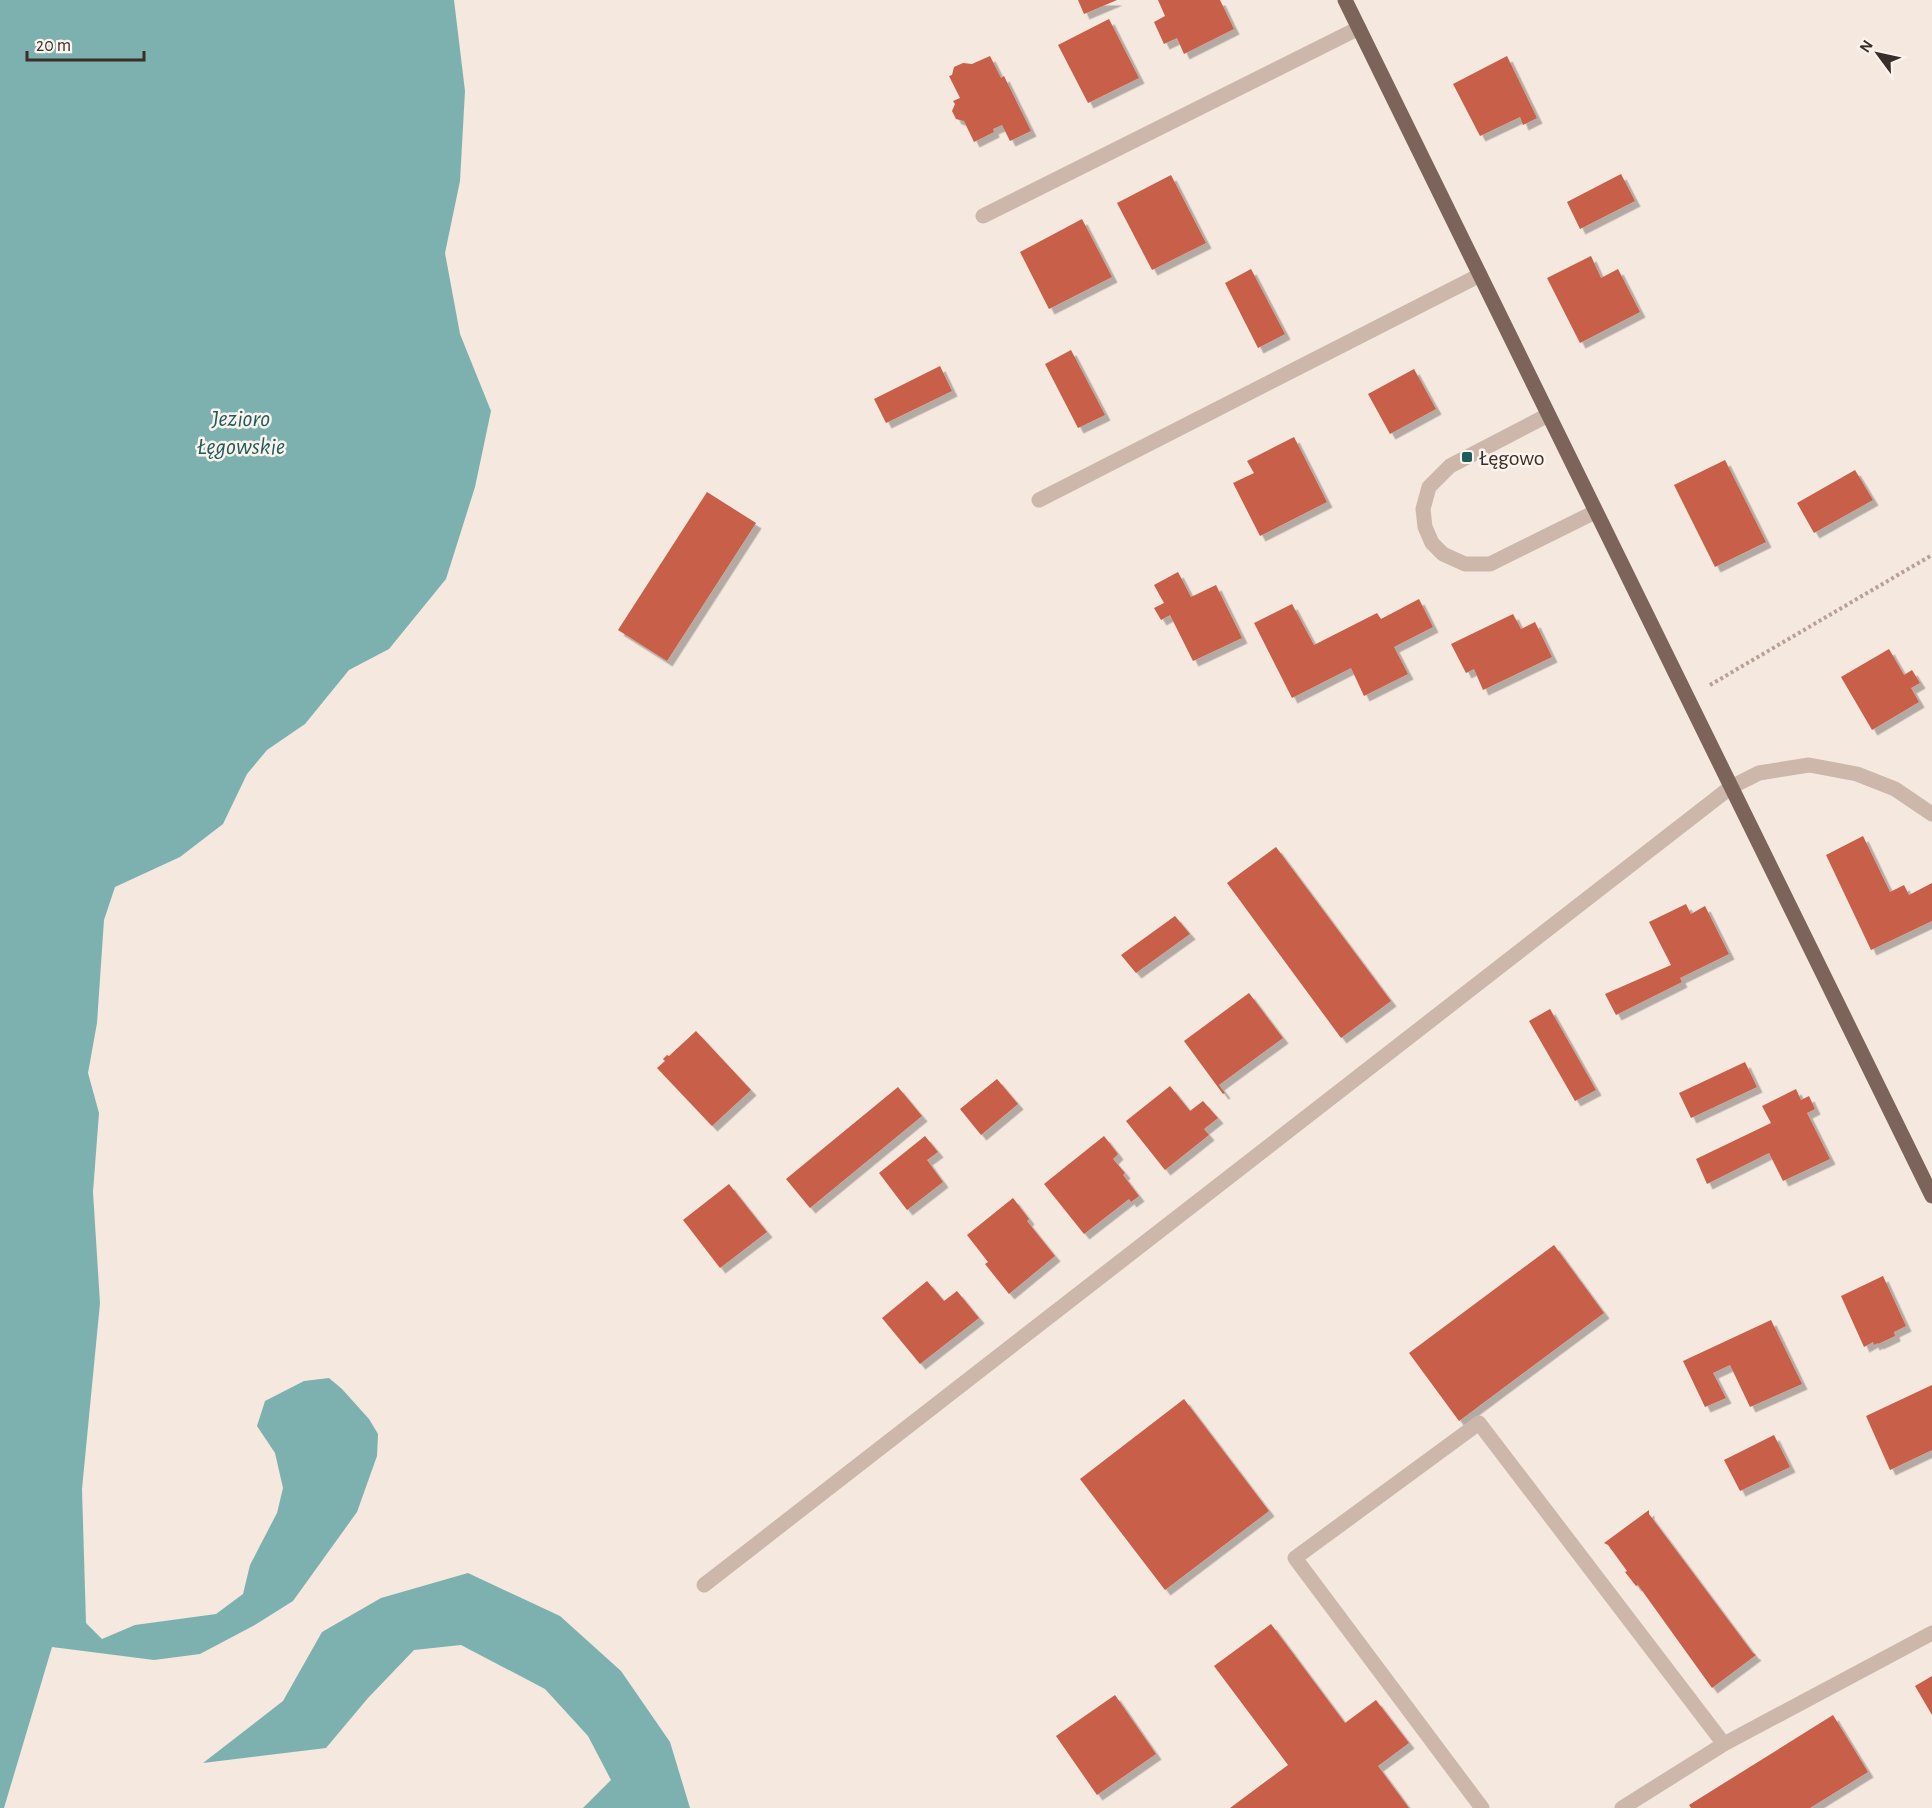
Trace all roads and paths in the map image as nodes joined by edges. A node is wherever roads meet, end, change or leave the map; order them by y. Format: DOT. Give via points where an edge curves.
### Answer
graph roads {
  1 [pos="1345,0"];
  2 [pos="1359,28"];
  3 [pos="983,216"];
  4 [pos="1480,275"];
  5 [pos="1548,415"];
  6 [pos="1039,500"];
  7 [pos="1595,512"];
  8 [pos="1932,555"];
  9 [pos="1688,698"];
  10 [pos="1731,788"];
  11 [pos="1932,814"];
  12 [pos="1932,1196"];
  13 [pos="704,1585"];
  14 [pos="1932,1633"];
  15 [pos="1724,1744"];
  16 [pos="1482,1808"];
  17 [pos="1622,1808"];
  1 -- 2 [label="main road"];
  2 -- 3 [label="street"];
  2 -- 4 [label="main road"];
  4 -- 5 [label="main road"];
  4 -- 6 [label="street"];
  5 -- 7 [label="main road"];
  5 -- 7 [label="street" via="1450,466 1429,487 1423,509 1432,543 1443,554 1465,564 1490,564"];
  7 -- 9 [label="main road"];
  8 -- 9 [label="path"];
  9 -- 10 [label="main road"];
  10 -- 11 [label="street" via="1759,772 1809,765 1857,774 1894,789"];
  10 -- 12 [label="main road"];
  10 -- 13 [label="street"];
  14 -- 15 [label="street"];
  15 -- 16 [label="street" via="1479,1423 1295,1558"];
  15 -- 17 [label="street"];
}
